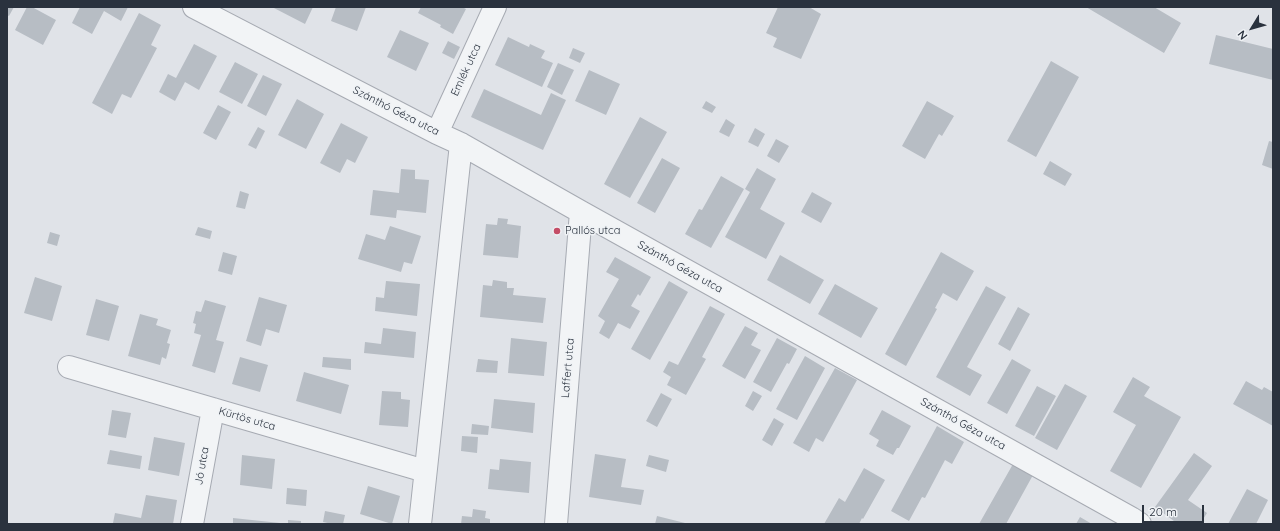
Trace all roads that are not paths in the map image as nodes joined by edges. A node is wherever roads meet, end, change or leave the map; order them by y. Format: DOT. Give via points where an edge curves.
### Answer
graph roads {
  1 [pos="194,7"];
  2 [pos="495,7"];
  3 [pos="437,133"];
  4 [pos="461,144"];
  5 [pos="581,212"];
  6 [pos="69,367"];
  7 [pos="213,409"];
  8 [pos="425,471"];
  9 [pos="192,524"];
  10 [pos="420,524"];
  11 [pos="556,524"];
  12 [pos="1140,524"];
  1 -- 3 [label="street, Szánthó Géza utca"];
  2 -- 3 [label="street, Emlék utca"];
  3 -- 4 [label="street, Szánthó Géza utca"];
  4 -- 5 [label="street, Szánthó Géza utca"];
  4 -- 8 [label="street"];
  5 -- 11 [label="street, Laffert utca"];
  5 -- 12 [label="street, Szánthó Géza utca"];
  6 -- 7 [label="street, Kürtös utca"];
  7 -- 8 [label="street, Kürtös utca"];
  7 -- 9 [label="street, Jó utca"];
  8 -- 10 [label="street"];
}
